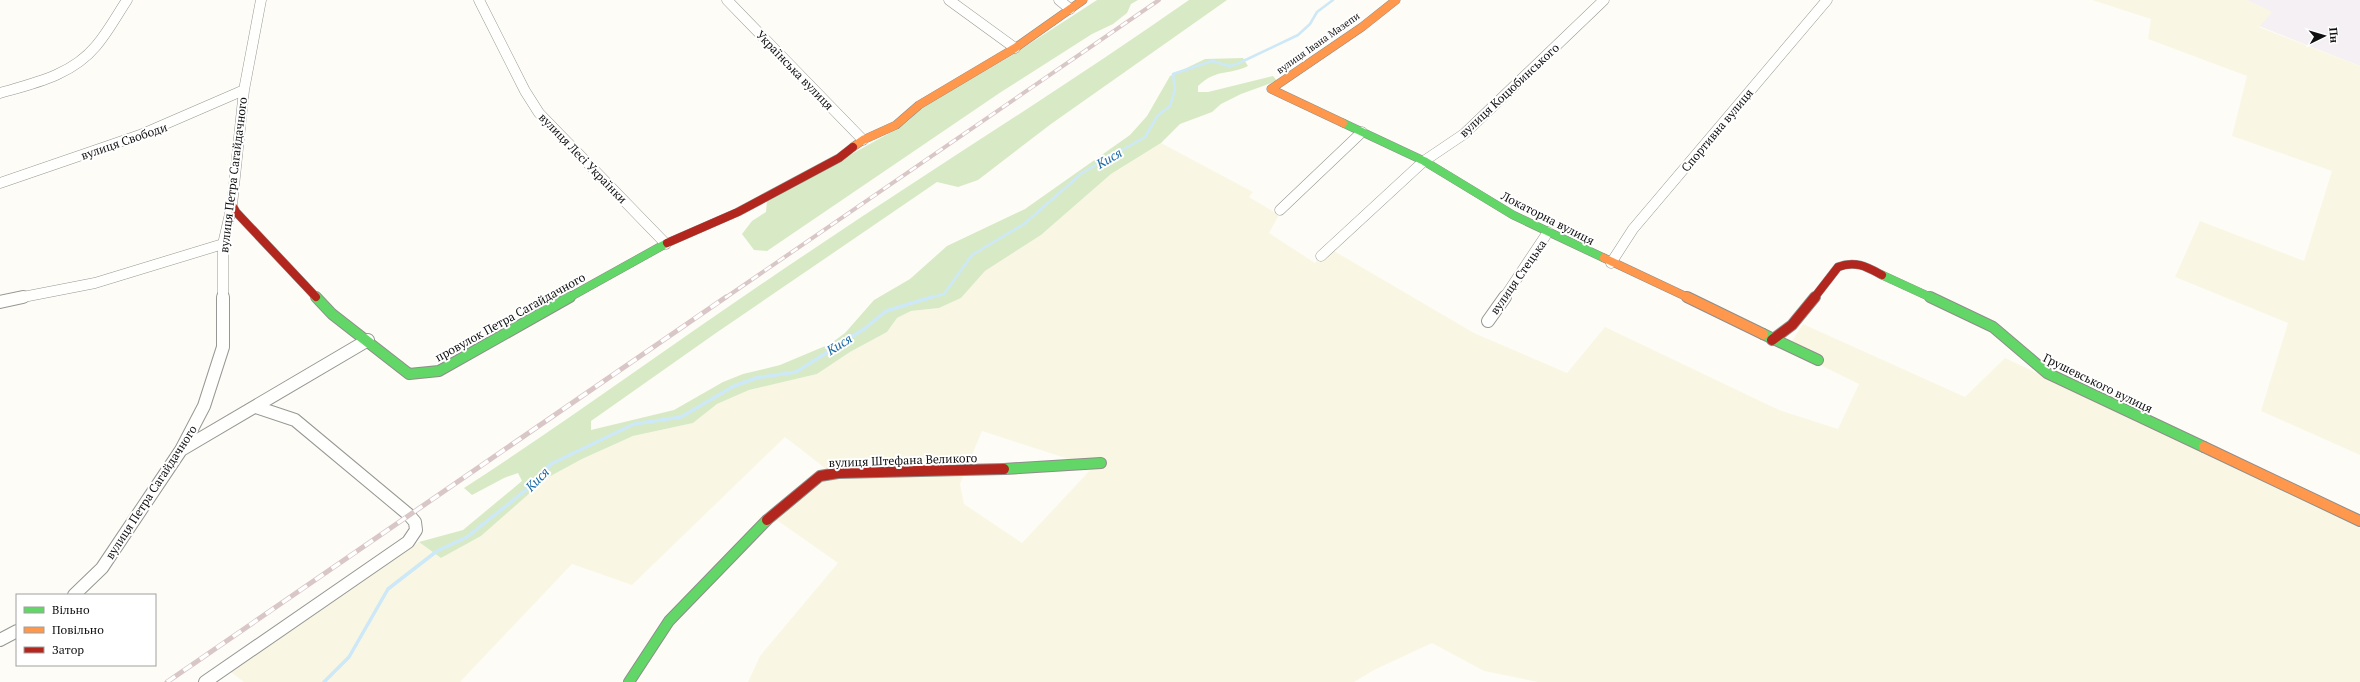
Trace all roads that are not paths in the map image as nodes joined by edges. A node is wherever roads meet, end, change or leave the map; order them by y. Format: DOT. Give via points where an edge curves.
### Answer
graph roads {
  1 [pos="127,0"];
  2 [pos="261,0"];
  3 [pos="479,0"];
  4 [pos="727,0"];
  5 [pos="949,0"];
  6 [pos="1059,0"];
  7 [pos="1083,0"];
  8 [pos="1396,0"];
  9 [pos="1604,0"];
  10 [pos="1827,0"];
  11 [pos="1070,9"];
  12 [pos="1015,48"];
  13 [pos="1271,89"];
  14 [pos="244,90"];
  15 [pos="0,93"];
  16 [pos="1362,132"];
  17 [pos="863,140"];
  18 [pos="1424,161"];
  19 [pos="0,183"];
  20 [pos="232,205"];
  21 [pos="1280,210"];
  22 [pos="1548,232"];
  23 [pos="223,244"];
  24 [pos="666,244"];
  25 [pos="1321,256"];
  26 [pos="1611,263"];
  27 [pos="0,302"];
  28 [pos="1488,320"];
  29 [pos="368,340"];
  30 [pos="1772,340"];
  31 [pos="1818,360"];
  32 [pos="256,407"];
  33 [pos="180,450"];
  34 [pos="1101,463"];
  35 [pos="2360,521"];
  36 [pos="75,594"];
  37 [pos="16,632"];
  38 [pos="0,640"];
  39 [pos="205,682"];
  40 [pos="629,682"];
  1 -- 15 [label="street" via="93,50 79,63 46,80"];
  2 -- 14 [label="street, вулиця Петра Сагайдачного"];
  3 -- 24 [label="street, вулиця Лесі Українки" via="525,91 539,113"];
  4 -- 17 [label="street, Українська вулиця"];
  5 -- 12 [label="street"];
  6 -- 11 [label="street"];
  7 -- 11 [label="street, провулок Петра Сагайдачного"];
  8 -- 13 [label="street, вулиця Івана Мазепи" via="1362,27"];
  9 -- 18 [label="street, вулиця Коцюбинського" via="1464,134"];
  10 -- 26 [label="street, Спортивна вулиця" via="1633,229"];
  11 -- 12 [label="street, провулок Петра Сагайдачного"];
  12 -- 17 [label="street, провулок Петра Сагайдачного" via="919,105 891,128"];
  13 -- 16 [label="street, Локаторна вулиця"];
  14 -- 19 [label="street, вулиця Свободи" via="191,116 136,138"];
  14 -- 20 [label="street, вулиця Петра Сагайдачного"];
  16 -- 18 [label="street, Локаторна вулиця"];
  16 -- 21 [label="street"];
  17 -- 24 [label="street, провулок Петра Сагайдачного" via="839,158 770,196 723,220"];
  18 -- 22 [label="street, Локаторна вулиця" via="1513,215"];
  18 -- 25 [label="street, вулиця Коцюбинського"];
  20 -- 23 [label="street, вулиця Петра Сагайдачного"];
  20 -- 29 [label="street, провулок Петра Сагайдачного" via="332,314"];
  22 -- 26 [label="street, Локаторна вулиця"];
  22 -- 28 [label="street, вулиця Стецька"];
  23 -- 27 [label="street" via="89,284"];
  23 -- 33 [label="street, вулиця Петра Сагайдачного" via="223,347 204,406"];
  24 -- 29 [label="street, провулок Петра Сагайдачного" via="439,371 409,374"];
  26 -- 30 [label="street, Локаторна вулиця"];
  29 -- 32 [label="street"];
  30 -- 31 [label="street, Локаторна вулиця"];
  30 -- 35 [label="street, Грушевського вулиця" via="1784,333 1803,313 1838,267 1847,262 1858,263 1997,329 2014,343 2032,364 2047,373"];
  32 -- 33 [label="street"];
  32 -- 39 [label="street" via="295,420 405,511 415,520 418,527 408,542"];
  33 -- 36 [label="street, вулиця Петра Сагайдачного" via="102,568"];
  34 -- 40 [label="street, вулиця Штефана Великого" via="1004,469 838,473 820,476 762,524 688,599 659,633"];
  37 -- 38 [label="street"];
}
